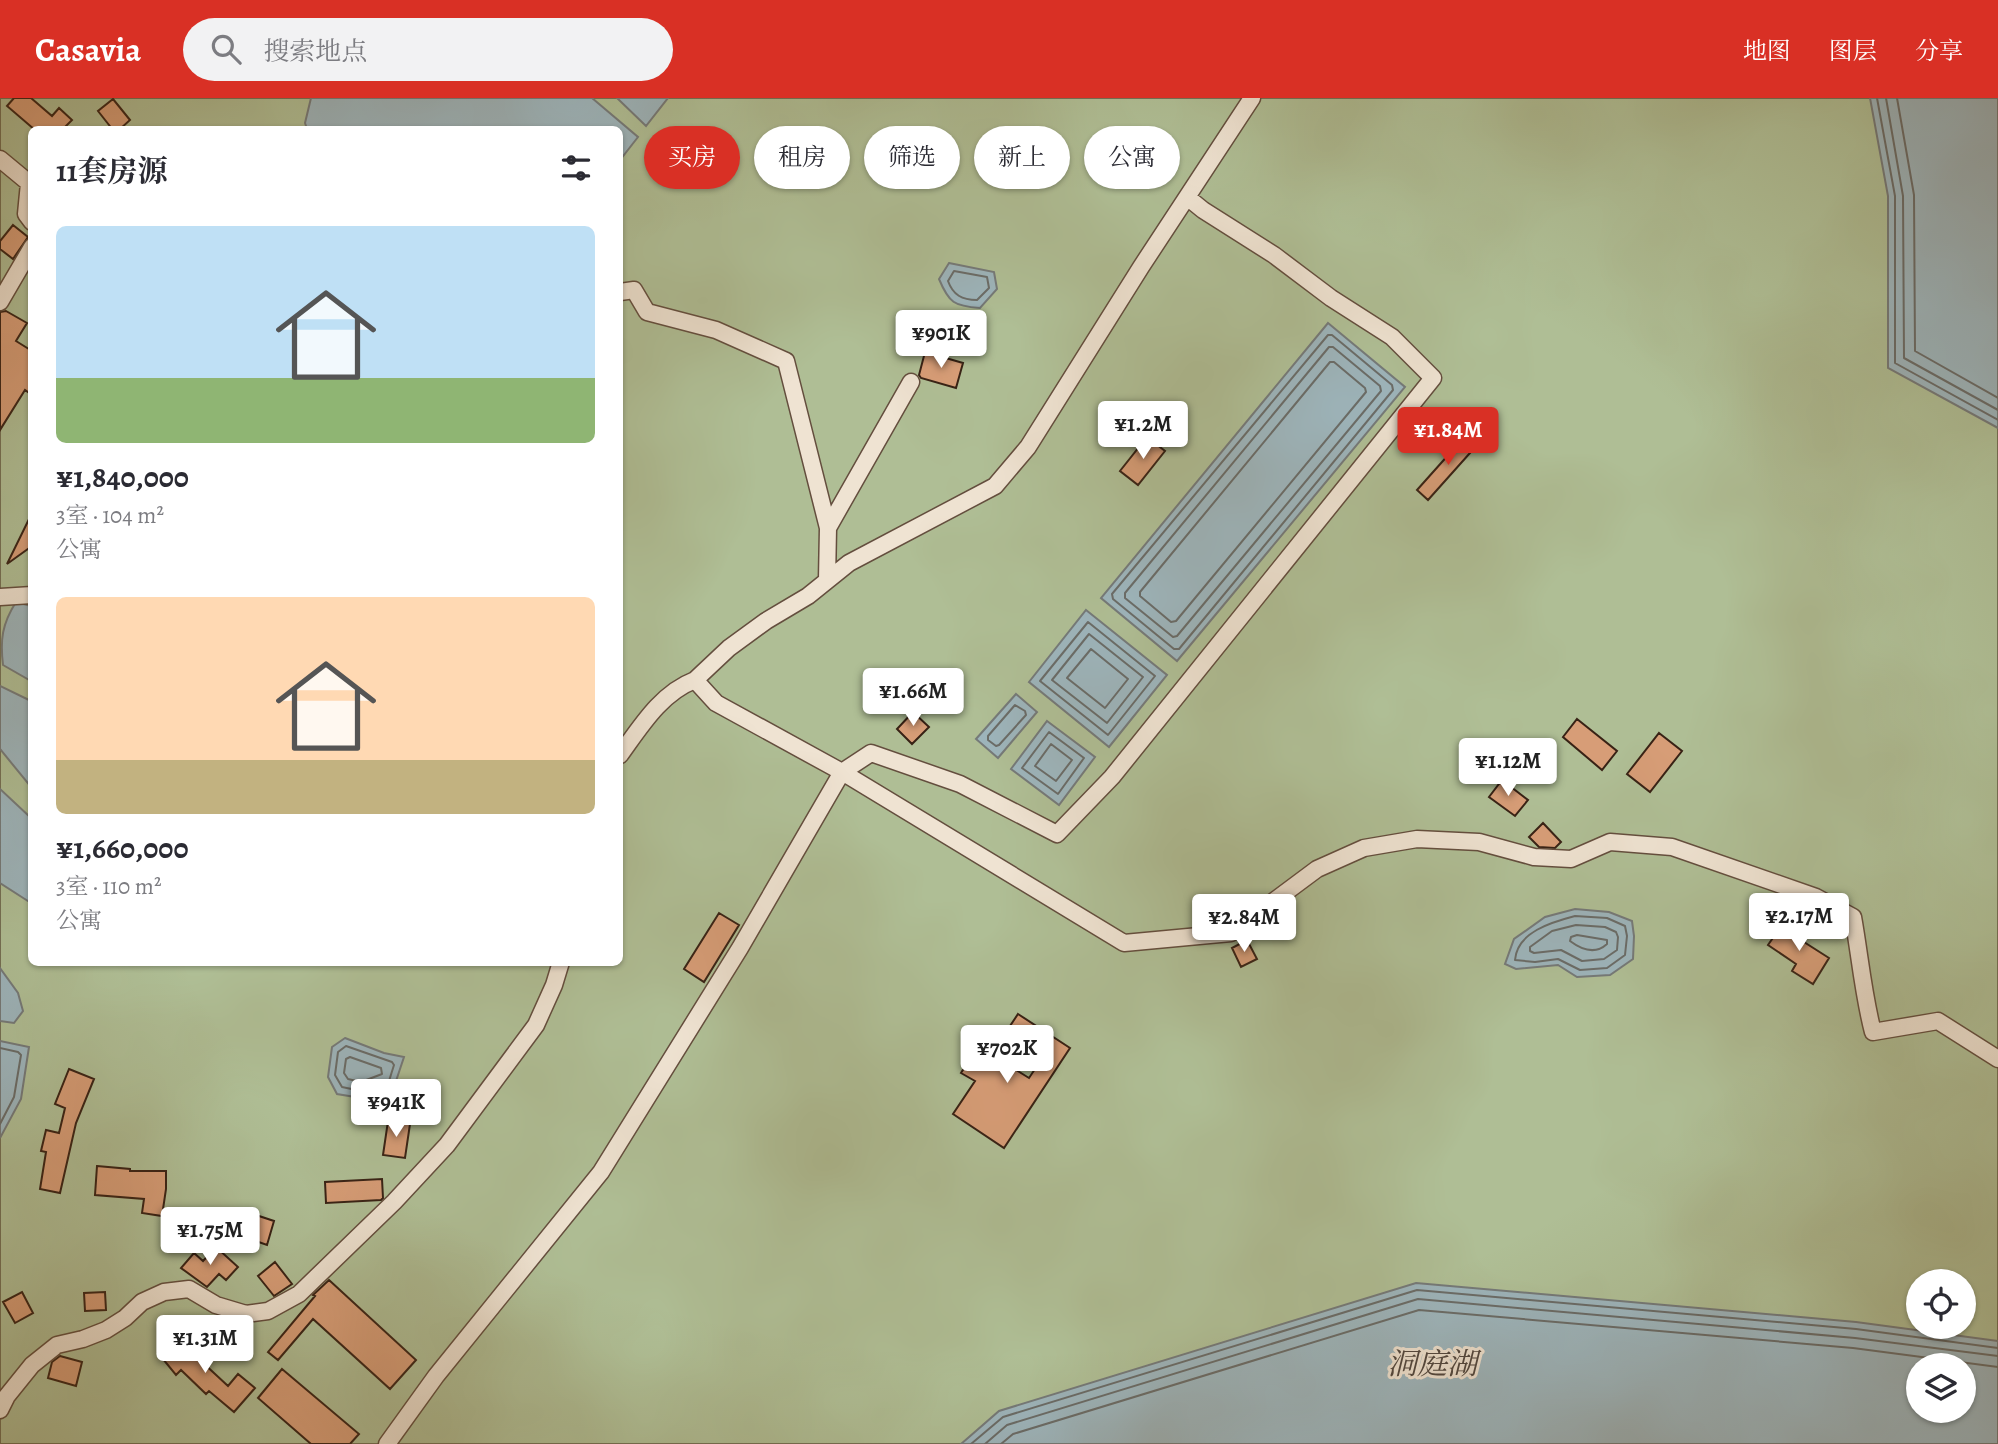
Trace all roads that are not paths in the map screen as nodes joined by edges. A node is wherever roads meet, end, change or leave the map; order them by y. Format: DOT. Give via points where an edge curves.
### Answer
graph roads {
  1 [pos="1252,98"];
  2 [pos="0,159"];
  3 [pos="28,182"];
  4 [pos="28,193"];
  5 [pos="1187,197"];
  6 [pos="28,217"];
  7 [pos="28,254"];
  8 [pos="623,292"];
  9 [pos="0,302"];
  10 [pos="911,382"];
  11 [pos="828,528"];
  12 [pos="827,580"];
  13 [pos="28,595"];
  14 [pos="0,597"];
  15 [pos="695,680"];
  16 [pos="623,751"];
  17 [pos="842,772"];
  18 [pos="560,966"];
  19 [pos="1998,1059"];
  20 [pos="0,1410"];
  21 [pos="387,1444"];
  1 -- 5 [label="street"];
  2 -- 3 [label="street"];
  4 -- 6 [label="street"];
  5 -- 12 [label="street" via="1028,447 995,486 849,563"];
  5 -- 17 [label="street" via="1392,337 1433,378 1112,777 1057,834 960,784 871,753"];
  7 -- 9 [label="street"];
  8 -- 11 [label="street" via="634,290 647,312 716,330 786,361"];
  10 -- 11 [label="street"];
  11 -- 12 [label="street"];
  12 -- 15 [label="street" via="729,648"];
  13 -- 14 [label="street"];
  15 -- 16 [label="street" via="677,687"];
  15 -- 17 [label="street" via="716,703"];
  17 -- 19 [label="street" via="1124,943 1231,933 1317,869 1364,848 1417,839 1479,842 1534,858 1572,859 1610,842 1672,846 1816,897 1853,918 1873,1032 1938,1021"];
  17 -- 21 [label="street" via="601,1172 436,1376"];
  18 -- 20 [label="street" via="536,1025 447,1145 299,1294 268,1311 246,1314 216,1305 189,1289 164,1292 142,1301 106,1330 57,1345 32,1365"];
}
